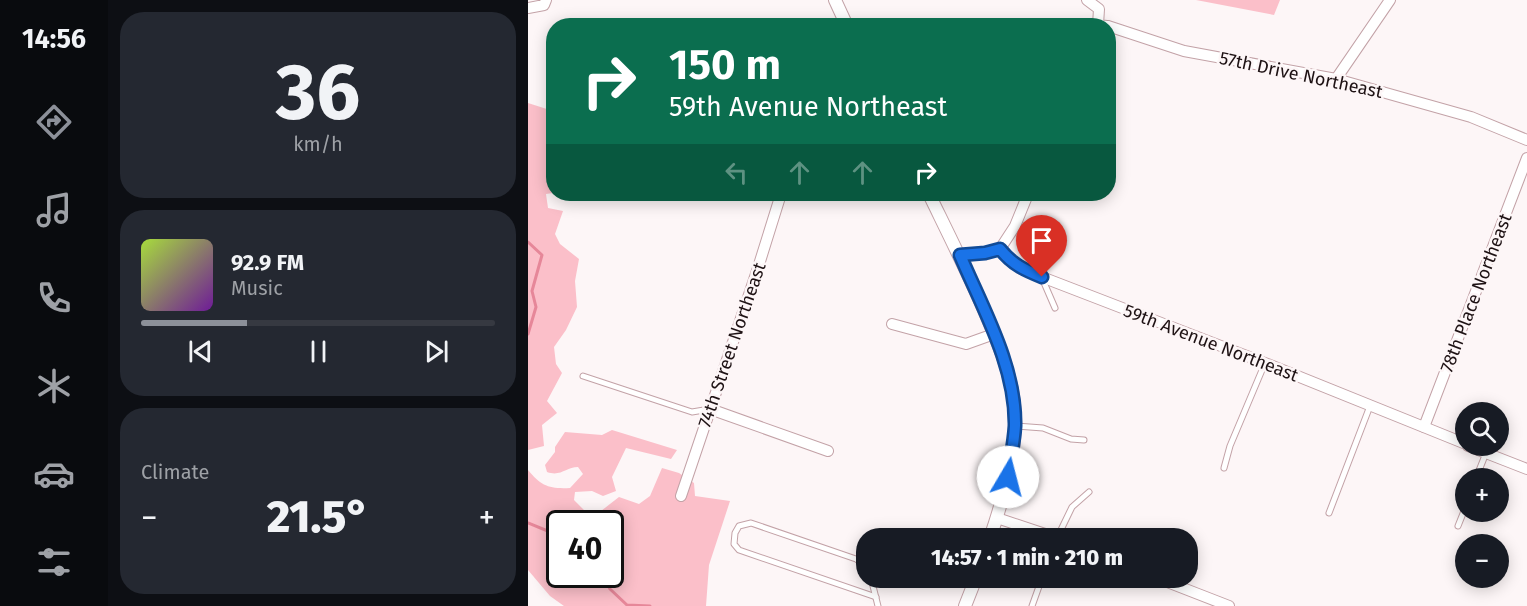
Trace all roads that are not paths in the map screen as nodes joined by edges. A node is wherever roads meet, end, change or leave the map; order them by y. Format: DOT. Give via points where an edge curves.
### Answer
graph roads {
  1 [pos="835,0"];
  2 [pos="1087,0"];
  3 [pos="1390,0"];
  4 [pos="545,3"];
  5 [pos="528,8"];
  6 [pos="843,18"];
  7 [pos="1098,18"];
  8 [pos="1116,29"];
  9 [pos="1336,79"];
  10 [pos="1527,140"];
  11 [pos="1527,159"];
  12 [pos="779,201"];
  13 [pos="933,201"];
  14 [pos="1025,201"];
  15 [pos="1000,249"];
  16 [pos="960,255"];
  17 [pos="1042,277"];
  18 [pos="1055,308"];
  19 [pos="892,324"];
  20 [pos="994,334"];
  21 [pos="1264,363"];
  22 [pos="583,376"];
  23 [pos="1370,406"];
  24 [pos="710,409"];
  25 [pos="1015,426"];
  26 [pos="1424,427"];
  27 [pos="1084,440"];
  28 [pos="1455,440"];
  29 [pos="828,451"];
  30 [pos="1493,456"];
  31 [pos="1224,468"];
  32 [pos="1527,470"];
  33 [pos="1089,492"];
  34 [pos="681,496"];
  35 [pos="1329,513"];
  36 [pos="997,518"];
  37 [pos="1460,522"];
  38 [pos="1458,526"];
  39 [pos="994,528"];
  40 [pos="1027,528"];
  41 [pos="1062,528"];
  42 [pos="856,559"];
  43 [pos="874,588"];
  44 [pos="971,588"];
  45 [pos="1038,588"];
  46 [pos="1182,588"];
  47 [pos="876,597"];
  48 [pos="878,606"];
  49 [pos="965,606"];
  50 [pos="1032,606"];
  51 [pos="1229,606"];
  1 -- 6 [label="street"];
  2 -- 7 [label="street, 57th Drive Northeast" via="1099,9"];
  3 -- 9 [label="street"];
  4 -- 5 [label="street"];
  8 -- 9 [label="street, 57th Drive Northeast" via="1184,51"];
  9 -- 10 [label="street, 57th Drive Northeast" via="1471,117"];
  11 -- 26 [label="street, 78th Place Northeast"];
  12 -- 24 [label="street, 74th Street Northeast"];
  13 -- 16 [label="street"];
  14 -- 15 [label="street" via="1016,226"];
  15 -- 16 [label="street"];
  15 -- 17 [label="street, 59th Avenue Northeast" via="1021,269"];
  16 -- 20 [label="street"];
  17 -- 18 [label="lane"];
  17 -- 21 [label="street, 59th Avenue Northeast"];
  19 -- 20 [label="street" via="966,344"];
  20 -- 25 [label="street" via="1011,383"];
  21 -- 23 [label="street, 59th Avenue Northeast"];
  21 -- 31 [label="lane"];
  22 -- 24 [label="lane" via="692,412"];
  23 -- 26 [label="street, 59th Avenue Northeast"];
  23 -- 35 [label="lane"];
  24 -- 29 [label="street"];
  24 -- 34 [label="street, 74th Street Northeast"];
  25 -- 27 [label="lane" via="1043,428"];
  25 -- 36 [label="street"];
  26 -- 28 [label="street, 59th Avenue Northeast"];
  30 -- 32 [label="street, 59th Avenue Northeast"];
  33 -- 41 [label="lane" via="1072,507"];
  36 -- 39 [label="street"];
  36 -- 40 [label="street"];
  37 -- 38 [label="lane"];
  42 -- 47 [label="lane" via="751,523 739,526 734,537 739,550"];
  43 -- 47 [label="lane"];
  44 -- 49 [label="street"];
  45 -- 50 [label="lane"];
  46 -- 51 [label="street"];
  47 -- 48 [label="lane"];
}
